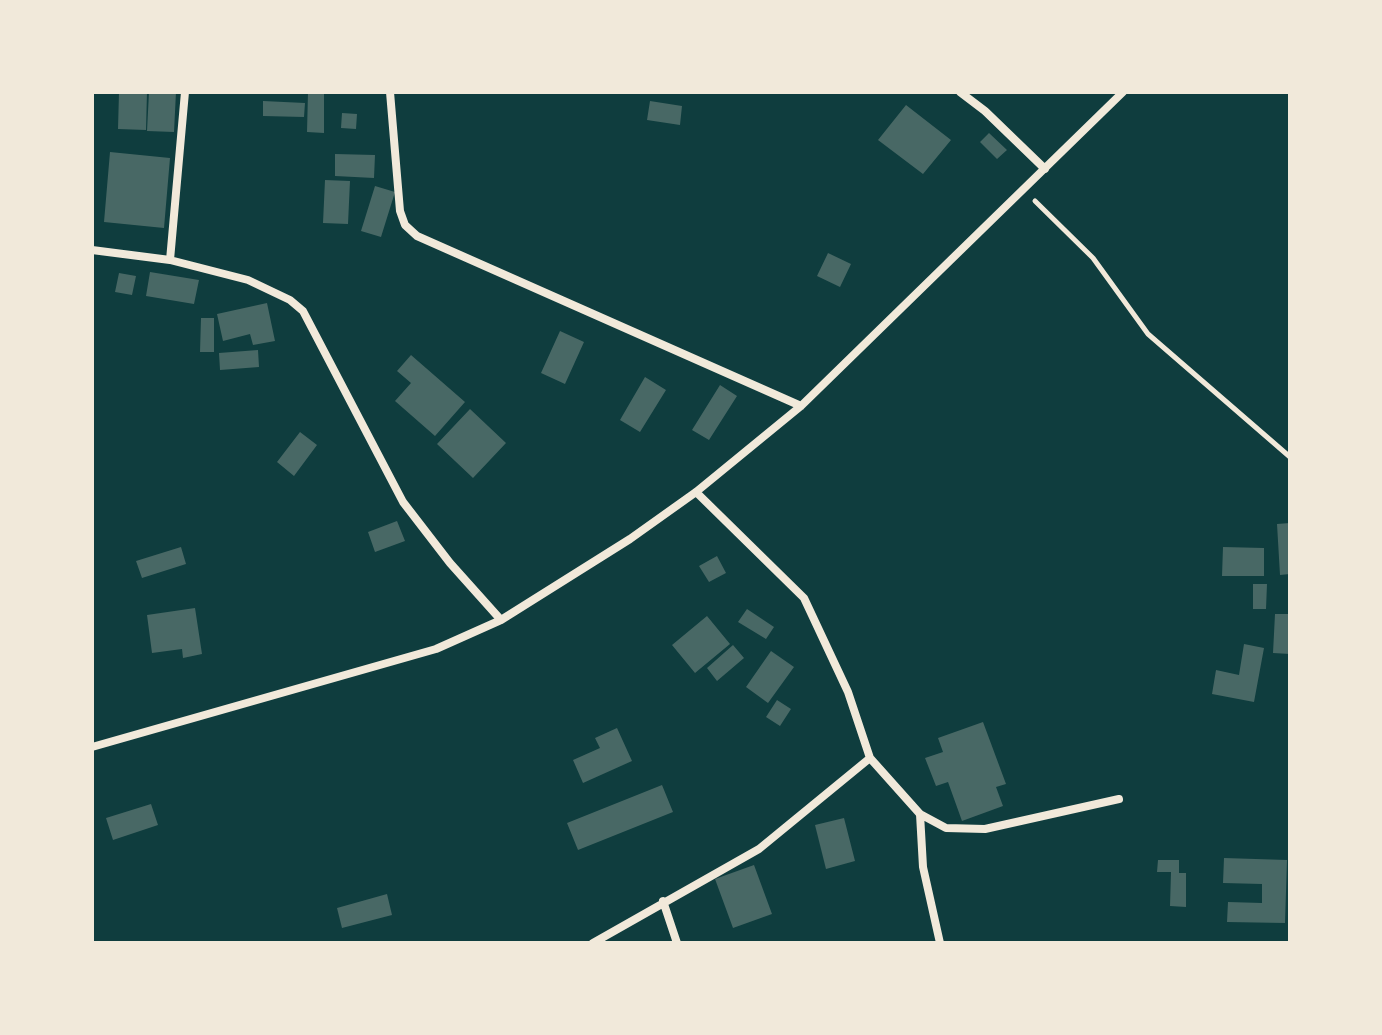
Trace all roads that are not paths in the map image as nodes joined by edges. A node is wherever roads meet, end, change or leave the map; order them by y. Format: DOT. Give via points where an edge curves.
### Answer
graph roads {
  1 [pos="185,92"];
  2 [pos="390,92"];
  3 [pos="960,92"];
  4 [pos="1123,92"];
  5 [pos="1045,169"];
  6 [pos="92,250"];
  7 [pos="170,260"];
  8 [pos="801,406"];
  9 [pos="696,492"];
  10 [pos="501,620"];
  11 [pos="92,747"];
  12 [pos="870,758"];
  13 [pos="1119,799"];
  14 [pos="920,814"];
  15 [pos="663,901"];
  16 [pos="593,943"];
  17 [pos="677,943"];
  18 [pos="940,943"];
  1 -- 7 [label="street"];
  2 -- 8 [label="street" via="400,211 417,236"];
  3 -- 5 [label="street"];
  4 -- 5 [label="street"];
  5 -- 8 [label="street"];
  6 -- 7 [label="street"];
  7 -- 10 [label="street" via="272,289 303,311 403,502"];
  8 -- 9 [label="street"];
  9 -- 10 [label="street"];
  9 -- 12 [label="street" via="804,598 848,692"];
  10 -- 11 [label="street" via="436,649"];
  12 -- 14 [label="street"];
  12 -- 15 [label="street" via="759,849"];
  13 -- 14 [label="street" via="985,829 946,828"];
  14 -- 18 [label="street" via="923,867"];
  15 -- 16 [label="street"];
  15 -- 17 [label="street"];
}
